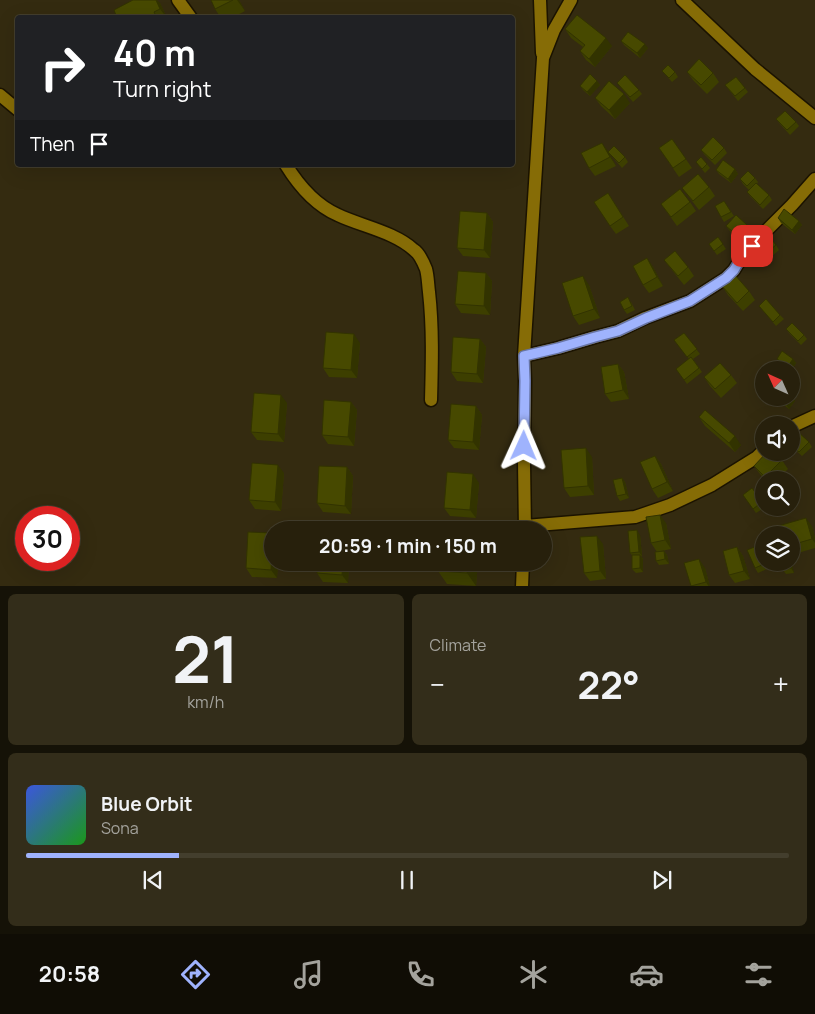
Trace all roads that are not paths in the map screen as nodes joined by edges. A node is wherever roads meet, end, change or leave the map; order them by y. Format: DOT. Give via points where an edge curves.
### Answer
graph roads {
  1 [pos="178,0"];
  2 [pos="540,0"];
  3 [pos="571,0"];
  4 [pos="682,0"];
  5 [pos="189,15"];
  6 [pos="543,58"];
  7 [pos="0,95"];
  8 [pos="15,108"];
  9 [pos="815,118"];
  10 [pos="287,167"];
  11 [pos="815,179"];
  12 [pos="524,356"];
  13 [pos="431,400"];
  14 [pos="813,420"];
  15 [pos="800,424"];
  16 [pos="755,458"];
  17 [pos="525,521"];
  18 [pos="552,525"];
  19 [pos="523,571"];
  20 [pos="522,586"];
  1 -- 5 [label="street"];
  2 -- 6 [label="street"];
  3 -- 6 [label="street"];
  4 -- 9 [label="street" via="755,69"];
  6 -- 12 [label="street"];
  7 -- 8 [label="street"];
  10 -- 13 [label="street" via="313,200 337,215 382,232 416,250 426,269 430,303"];
  11 -- 12 [label="street" via="726,278 690,301 618,331"];
  12 -- 17 [label="street"];
  14 -- 15 [label="street"];
  16 -- 18 [label="street" via="712,485 635,517"];
  19 -- 20 [label="street"];
}
